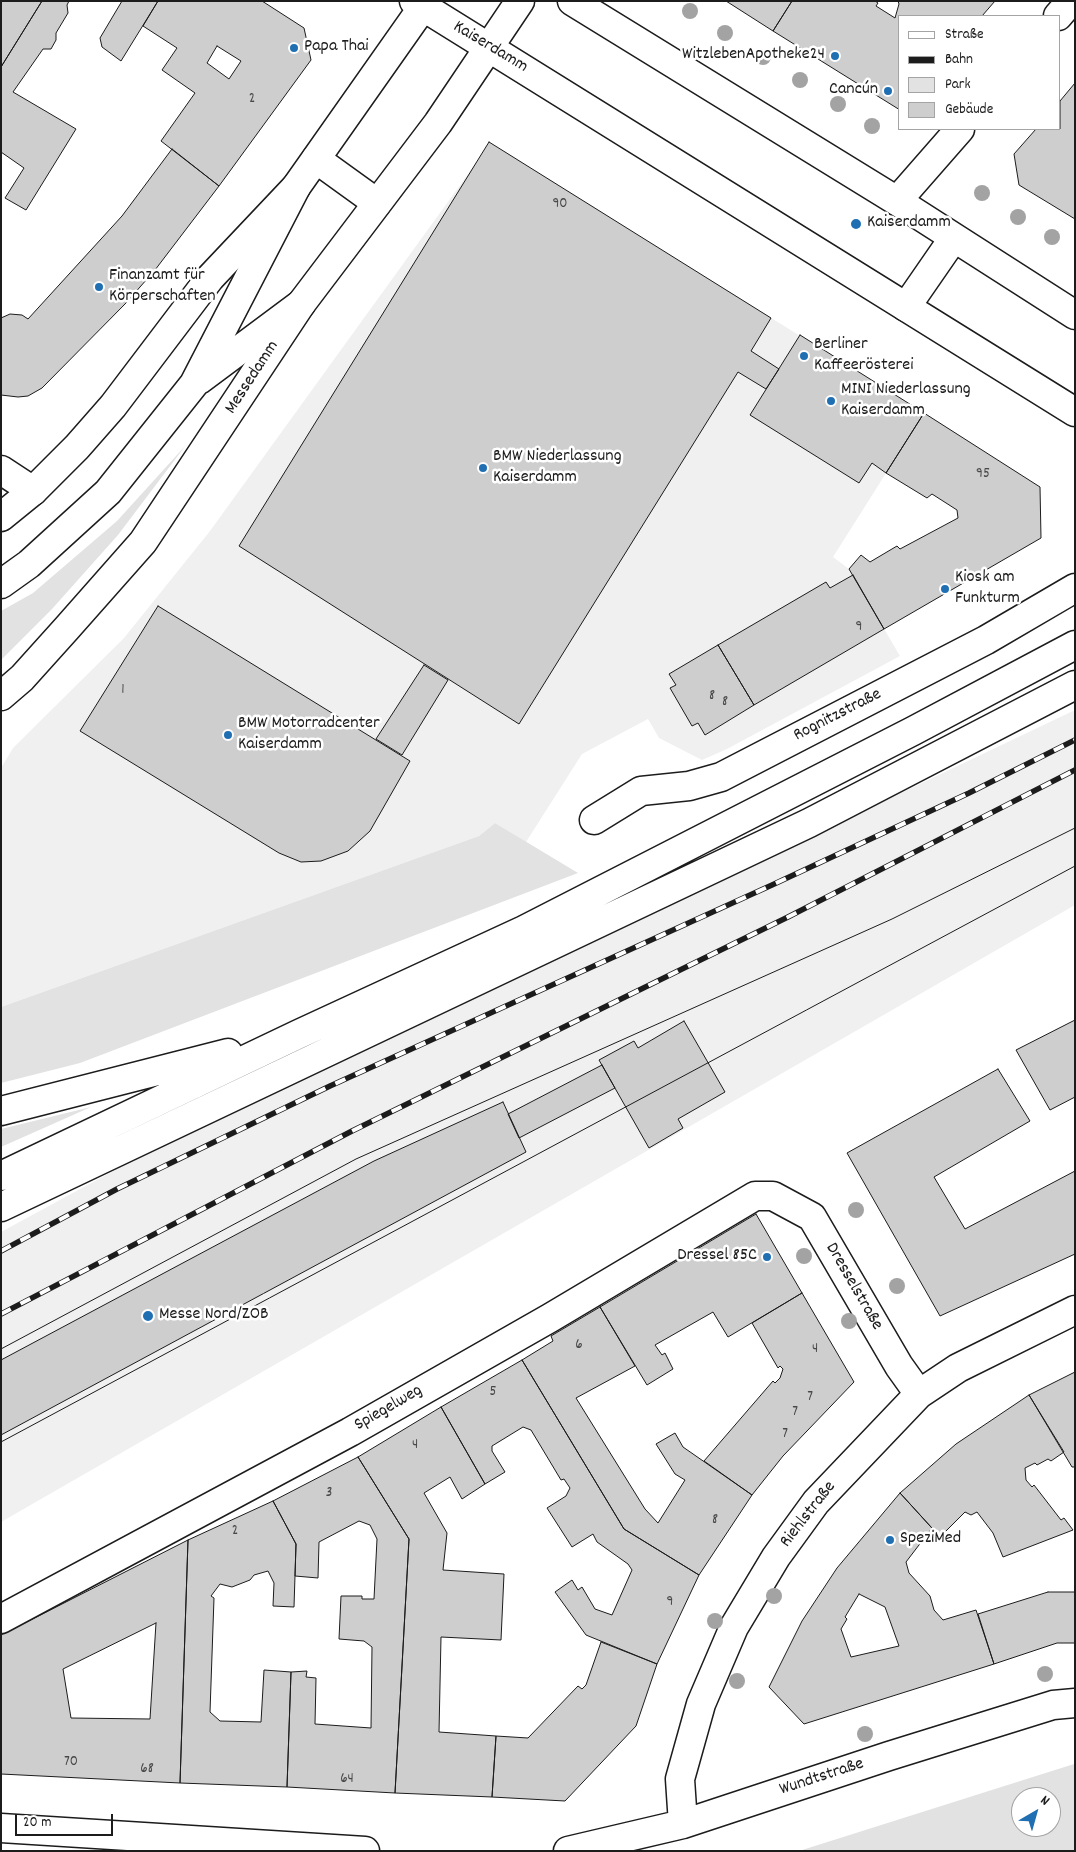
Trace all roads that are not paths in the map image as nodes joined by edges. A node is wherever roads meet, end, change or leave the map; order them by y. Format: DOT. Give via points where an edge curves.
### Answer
graph roads {
  1 [pos="520,1"];
  2 [pos="572,1"];
  3 [pos="1071,1"];
  4 [pos="421,3"];
  5 [pos="1059,15"];
  6 [pos="489,47"];
  7 [pos="959,130"];
  8 [pos="316,159"];
  9 [pos="296,187"];
  10 [pos="897,201"];
  11 [pos="378,203"];
  12 [pos="953,239"];
  13 [pos="301,304"];
  14 [pos="906,307"];
  15 [pos="1075,315"];
  16 [pos="194,384"];
  17 [pos="1075,412"];
  18 [pos="1,470"];
  19 [pos="33,491"];
  20 [pos="1,517"];
  21 [pos="1,584"];
  22 [pos="1075,588"];
  23 [pos="1075,645"];
  24 [pos="1075,684"];
  25 [pos="1,696"];
  26 [pos="594,820"];
  27 [pos="299,1034"];
  28 [pos="1,1111"];
  29 [pos="1,1176"];
  30 [pos="773,1196"];
  31 [pos="1,1207"];
  32 [pos="1075,1310"];
  33 [pos="919,1394"];
  34 [pos="1,1619"];
  35 [pos="1075,1703"];
  36 [pos="683,1824"];
  37 [pos="1,1828"];
  38 [pos="366,1851"];
  39 [pos="568,1851"];
  1 -- 6 [label="main road, Messedamm"];
  2 -- 10 [label="main road"];
  3 -- 5 [label="main road"];
  4 -- 6 [label="main road, Kaiserdamm"];
  4 -- 8 [label="main road"];
  6 -- 11 [label="main road, Messedamm" via="438,123"];
  6 -- 14 [label="main road, Kaiserdamm"];
  7 -- 10 [label="main road"];
  8 -- 9 [label="main road"];
  8 -- 11 [label="main road"];
  9 -- 16 [label="main road"];
  9 -- 19 [label="main road" via="210,278 113,406"];
  10 -- 12 [label="main road"];
  11 -- 13 [label="main road, Messedamm"];
  12 -- 14 [label="main road"];
  12 -- 15 [label="main road"];
  13 -- 16 [label="main road"];
  13 -- 25 [label="main road, Messedamm" via="142,542 22,678"];
  14 -- 17 [label="main road, Kaiserdamm"];
  16 -- 21 [label="main road" via="108,492 29,564"];
  18 -- 19 [label="main road"];
  19 -- 20 [label="main road"];
  22 -- 26 [label="main road, Rognitzstraße" via="986,640 721,777 689,786 641,791"];
  23 -- 27 [label="main road" via="524,930"];
  24 -- 31 [label="main road" via="808,824"];
  27 -- 28 [label="main road"];
  27 -- 29 [label="main road"];
  30 -- 33 [label="main road, Dresselstraße" via="812,1217"];
  30 -- 34 [label="main road, Spiegelweg" via="755,1196 350,1432"];
  32 -- 33 [label="main road, Riehlstraße" via="958,1368"];
  33 -- 36 [label="main road, Riehlstraße" via="816,1502 776,1557 734,1626 701,1704 680,1779"];
  35 -- 36 [label="main road, Wundtstraße" via="1053,1705"];
  36 -- 39 [label="main road, Wundtstraße"];
  37 -- 38 [label="main road"];
}
